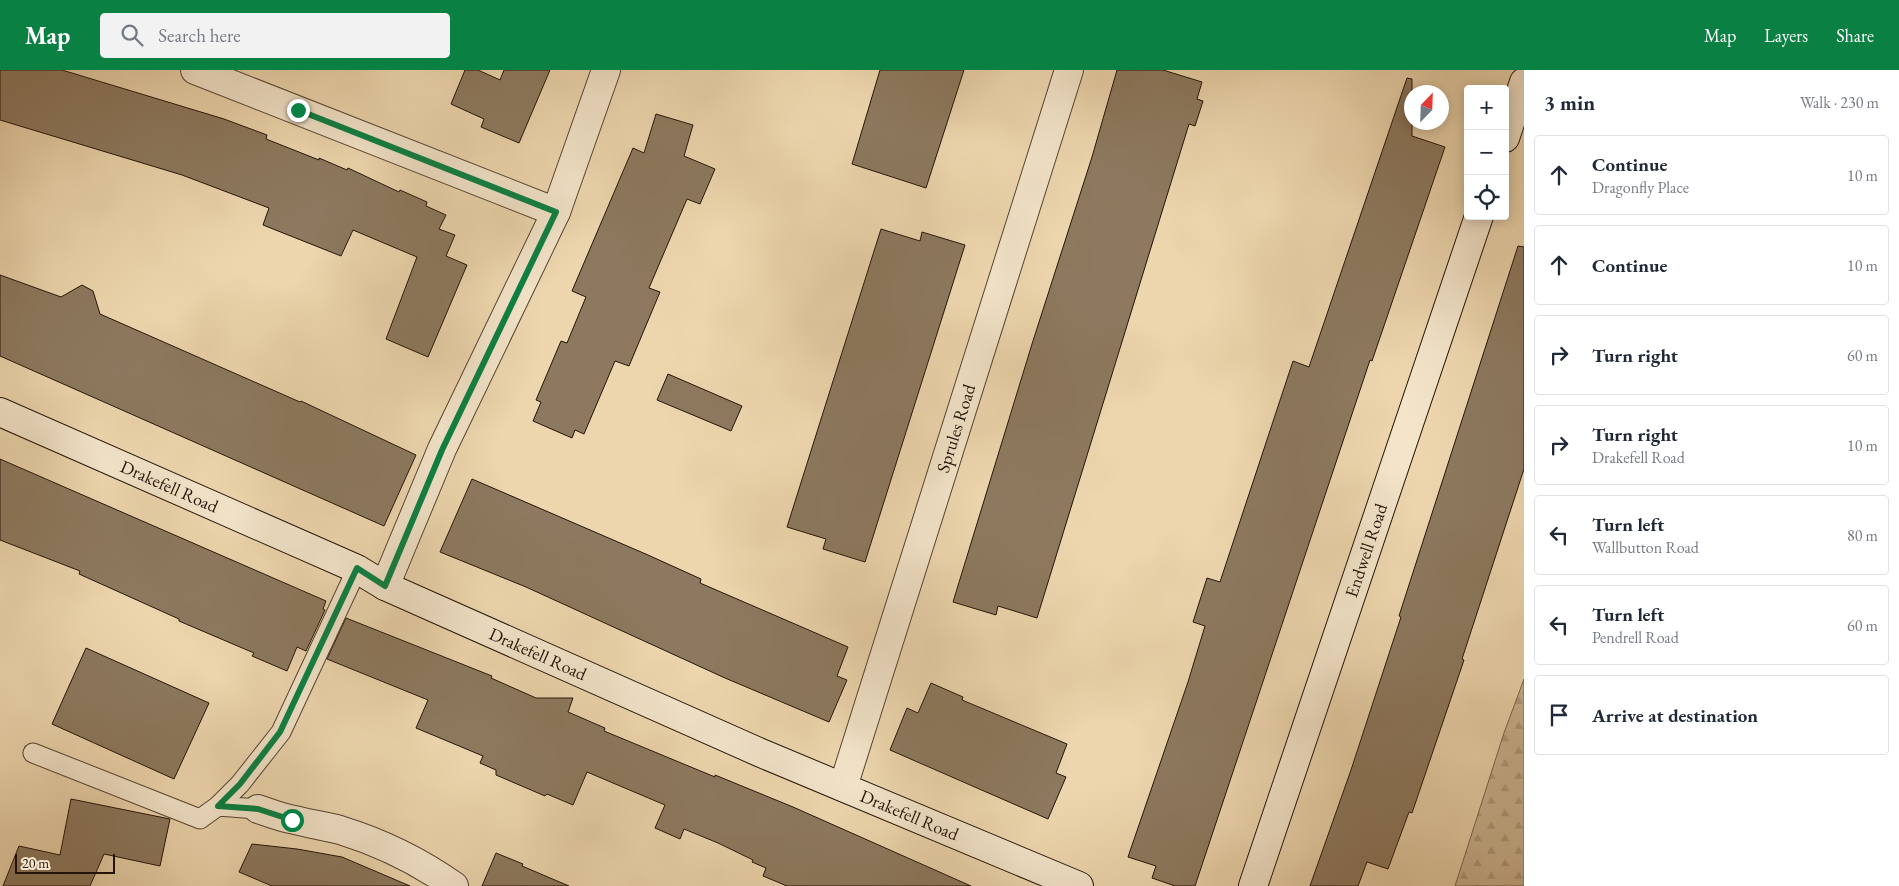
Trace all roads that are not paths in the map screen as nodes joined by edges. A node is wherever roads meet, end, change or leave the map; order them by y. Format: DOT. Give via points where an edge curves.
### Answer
graph roads {
  1 [pos="195,70"];
  2 [pos="606,70"];
  3 [pos="1069,70"];
  4 [pos="1524,82"];
  5 [pos="1508,130"];
  6 [pos="556,212"];
  7 [pos="1478,220"];
  8 [pos="0,412"];
  9 [pos="357,568"];
  10 [pos="385,586"];
  11 [pos="33,753"];
  12 [pos="843,787"];
  13 [pos="218,806"];
  14 [pos="258,809"];
  15 [pos="454,886"];
  16 [pos="1079,886"];
  17 [pos="1253,886"];
  1 -- 6 [label="street"];
  2 -- 6 [label="street"];
  3 -- 12 [label="street, Sprules Road"];
  4 -- 5 [label="street"];
  6 -- 10 [label="street" via="442,450"];
  7 -- 17 [label="street, Endwell Road"];
  8 -- 9 [label="street, Drakefell Road"];
  9 -- 10 [label="street, Drakefell Road"];
  9 -- 13 [label="lane" via="280,732 240,784"];
  10 -- 12 [label="street, Drakefell Road"];
  11 -- 13 [label="lane" via="200,819"];
  12 -- 16 [label="street, Drakefell Road"];
  13 -- 14 [label="lane"];
  14 -- 15 [label="street" via="378,843 425,866"];
}
